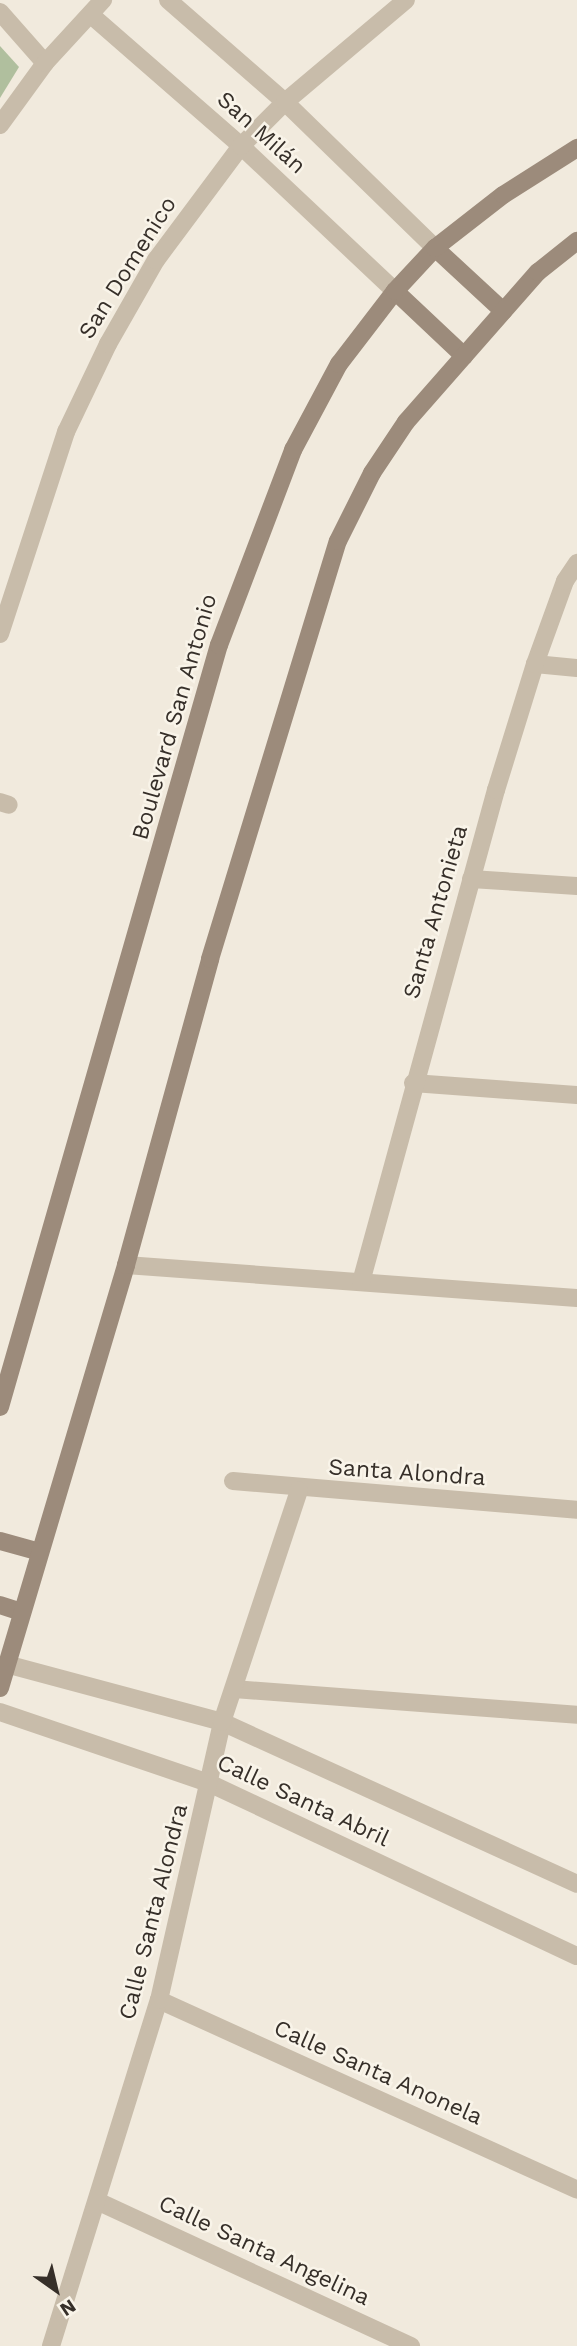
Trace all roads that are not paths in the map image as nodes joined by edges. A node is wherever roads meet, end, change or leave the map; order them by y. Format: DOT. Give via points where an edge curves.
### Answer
graph roads {
  1 [pos="103,0"];
  2 [pos="168,0"];
  3 [pos="406,0"];
  4 [pos="0,12"];
  5 [pos="91,15"];
  6 [pos="45,63"];
  7 [pos="285,102"];
  8 [pos="0,125"];
  9 [pos="241,146"];
  10 [pos="577,148"];
  11 [pos="577,241"];
  12 [pos="435,248"];
  13 [pos="395,291"];
  14 [pos="503,311"];
  15 [pos="464,356"];
  16 [pos="577,563"];
  17 [pos="0,634"];
  18 [pos="534,664"];
  19 [pos="577,668"];
  20 [pos="471,879"];
  21 [pos="577,886"];
  22 [pos="412,1083"];
  23 [pos="577,1095"];
  24 [pos="126,1265"];
  25 [pos="361,1282"];
  26 [pos="577,1298"];
  27 [pos="0,1407"];
  28 [pos="233,1481"];
  29 [pos="299,1490"];
  30 [pos="577,1510"];
  31 [pos="0,1541"];
  32 [pos="40,1552"];
  33 [pos="0,1605"];
  34 [pos="22,1612"];
  35 [pos="3,1663"];
  36 [pos="0,1688"];
  37 [pos="234,1689"];
  38 [pos="0,1712"];
  39 [pos="577,1715"];
  40 [pos="222,1722"];
  41 [pos="211,1784"];
  42 [pos="577,1884"];
  43 [pos="577,1956"];
  44 [pos="159,2000"];
  45 [pos="577,2190"];
  46 [pos="97,2201"];
  47 [pos="51,2346"];
  48 [pos="411,2346"];
  1 -- 5 [label="street"];
  2 -- 7 [label="street, San Milán"];
  3 -- 7 [label="street, San Domenico"];
  4 -- 6 [label="street"];
  5 -- 6 [label="street"];
  5 -- 9 [label="street, San Milán"];
  6 -- 8 [label="street"];
  7 -- 9 [label="street, San Domenico"];
  7 -- 12 [label="street, San Milán"];
  9 -- 13 [label="street, San Milán"];
  9 -- 17 [label="street, San Domenico" via="156,260 108,344 66,432"];
  10 -- 12 [label="street, Boulevard San Antonio" via="503,195"];
  11 -- 14 [label="street" via="538,272"];
  12 -- 13 [label="street, Boulevard San Antonio"];
  12 -- 14 [label="street"];
  13 -- 15 [label="street"];
  13 -- 27 [label="street, Boulevard San Antonio" via="339,364 293,450 223,632"];
  14 -- 15 [label="street"];
  15 -- 24 [label="street" via="406,422 372,473 338,541 210,959"];
  16 -- 18 [label="street, Santa Antonieta" via="565,581"];
  18 -- 19 [label="street"];
  18 -- 20 [label="street, Santa Antonieta"];
  20 -- 21 [label="street"];
  20 -- 22 [label="street, Santa Antonieta"];
  22 -- 23 [label="street"];
  22 -- 25 [label="street, Santa Antonieta"];
  24 -- 25 [label="street"];
  24 -- 32 [label="street"];
  25 -- 26 [label="street"];
  28 -- 29 [label="street, Santa Alondra"];
  29 -- 30 [label="street, Santa Alondra"];
  29 -- 37 [label="street, Calle Santa Alondra"];
  31 -- 32 [label="street"];
  32 -- 34 [label="street"];
  33 -- 34 [label="street"];
  34 -- 35 [label="street"];
  35 -- 36 [label="street"];
  35 -- 40 [label="street, Calle Santa Abril"];
  37 -- 39 [label="street"];
  37 -- 40 [label="street, Calle Santa Alondra"];
  38 -- 41 [label="street, Calle Santa Abril"];
  40 -- 41 [label="street, Calle Santa Alondra"];
  40 -- 42 [label="street, Calle Santa Abril"];
  41 -- 43 [label="street, Calle Santa Abril"];
  41 -- 44 [label="street, Calle Santa Alondra"];
  44 -- 45 [label="street, Calle Santa Anonela"];
  44 -- 46 [label="street, Calle Santa Alondra"];
  46 -- 47 [label="street, Calle Santa Alondra"];
  46 -- 48 [label="street, Calle Santa Angelina"];
}
